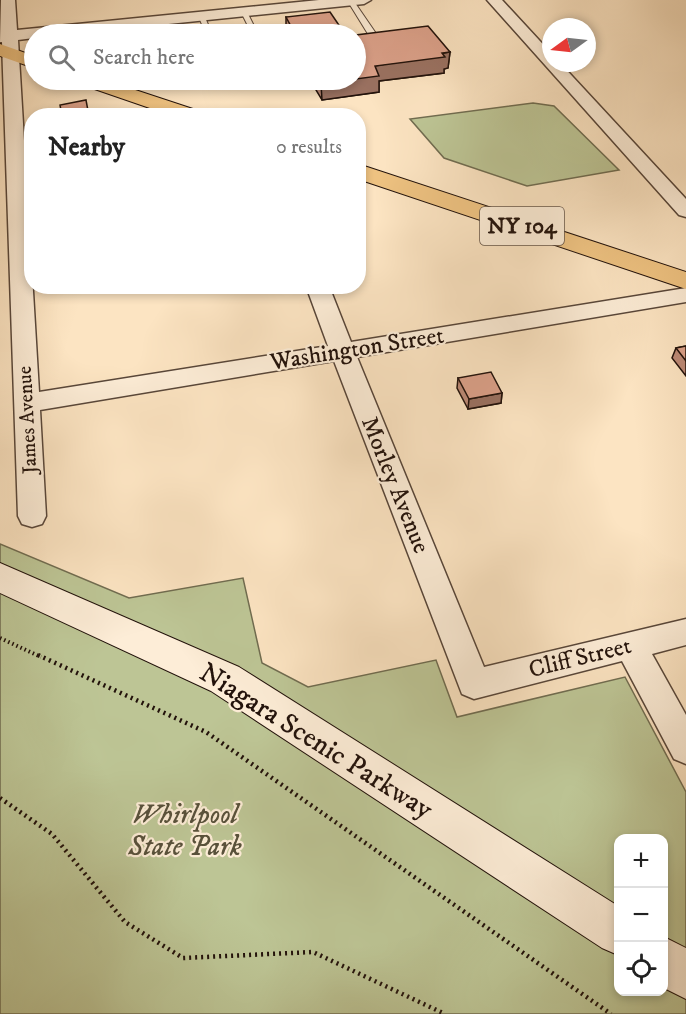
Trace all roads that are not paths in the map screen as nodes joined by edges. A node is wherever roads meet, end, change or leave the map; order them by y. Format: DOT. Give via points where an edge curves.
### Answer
graph roads {
  1 [pos="8,0"];
  2 [pos="494,0"];
  3 [pos="357,1"];
  4 [pos="251,8"];
  5 [pos="201,17"];
  6 [pos="150,24"];
  7 [pos="204,24"];
  8 [pos="253,24"];
  9 [pos="371,32"];
  10 [pos="24,41"];
  11 [pos="5,44"];
  12 [pos="24,56"];
  13 [pos="117,90"];
  14 [pos="171,108"];
  15 [pos="366,174"];
  16 [pos="686,211"];
  17 [pos="686,281"];
  18 [pos="319,294"];
  19 [pos="686,295"];
  20 [pos="342,351"];
  21 [pos="27,403"];
  22 [pos="32,516"];
  23 [pos="0,577"];
  24 [pos="686,632"];
  25 [pos="630,645"];
  26 [pos="474,684"];
  27 [pos="686,748"];
  28 [pos="614,929"];
  29 [pos="668,964"];
  30 [pos="686,975"];
  1 -- 11 [label="street, James Avenue"];
  2 -- 16 [label="street"];
  3 -- 4 [label="street"];
  3 -- 9 [label="lane"];
  4 -- 5 [label="street"];
  4 -- 8 [label="lane"];
  5 -- 6 [label="street"];
  5 -- 7 [label="lane"];
  10 -- 11 [label="street"];
  11 -- 12 [label="main road"];
  11 -- 21 [label="street, James Avenue"];
  13 -- 14 [label="main road"];
  15 -- 17 [label="main road, NY 104"];
  18 -- 20 [label="street, Morley Avenue"];
  19 -- 20 [label="street, Washington Street"];
  20 -- 21 [label="street, Washington Street"];
  20 -- 26 [label="street, Morley Avenue"];
  21 -- 22 [label="street, James Avenue"];
  23 -- 28 [label="main road, Niagara Scenic Parkway" via="225,679"];
  24 -- 25 [label="street, Cliff Street"];
  25 -- 26 [label="street, Cliff Street"];
  25 -- 27 [label="street"];
  29 -- 30 [label="main road"];
}
